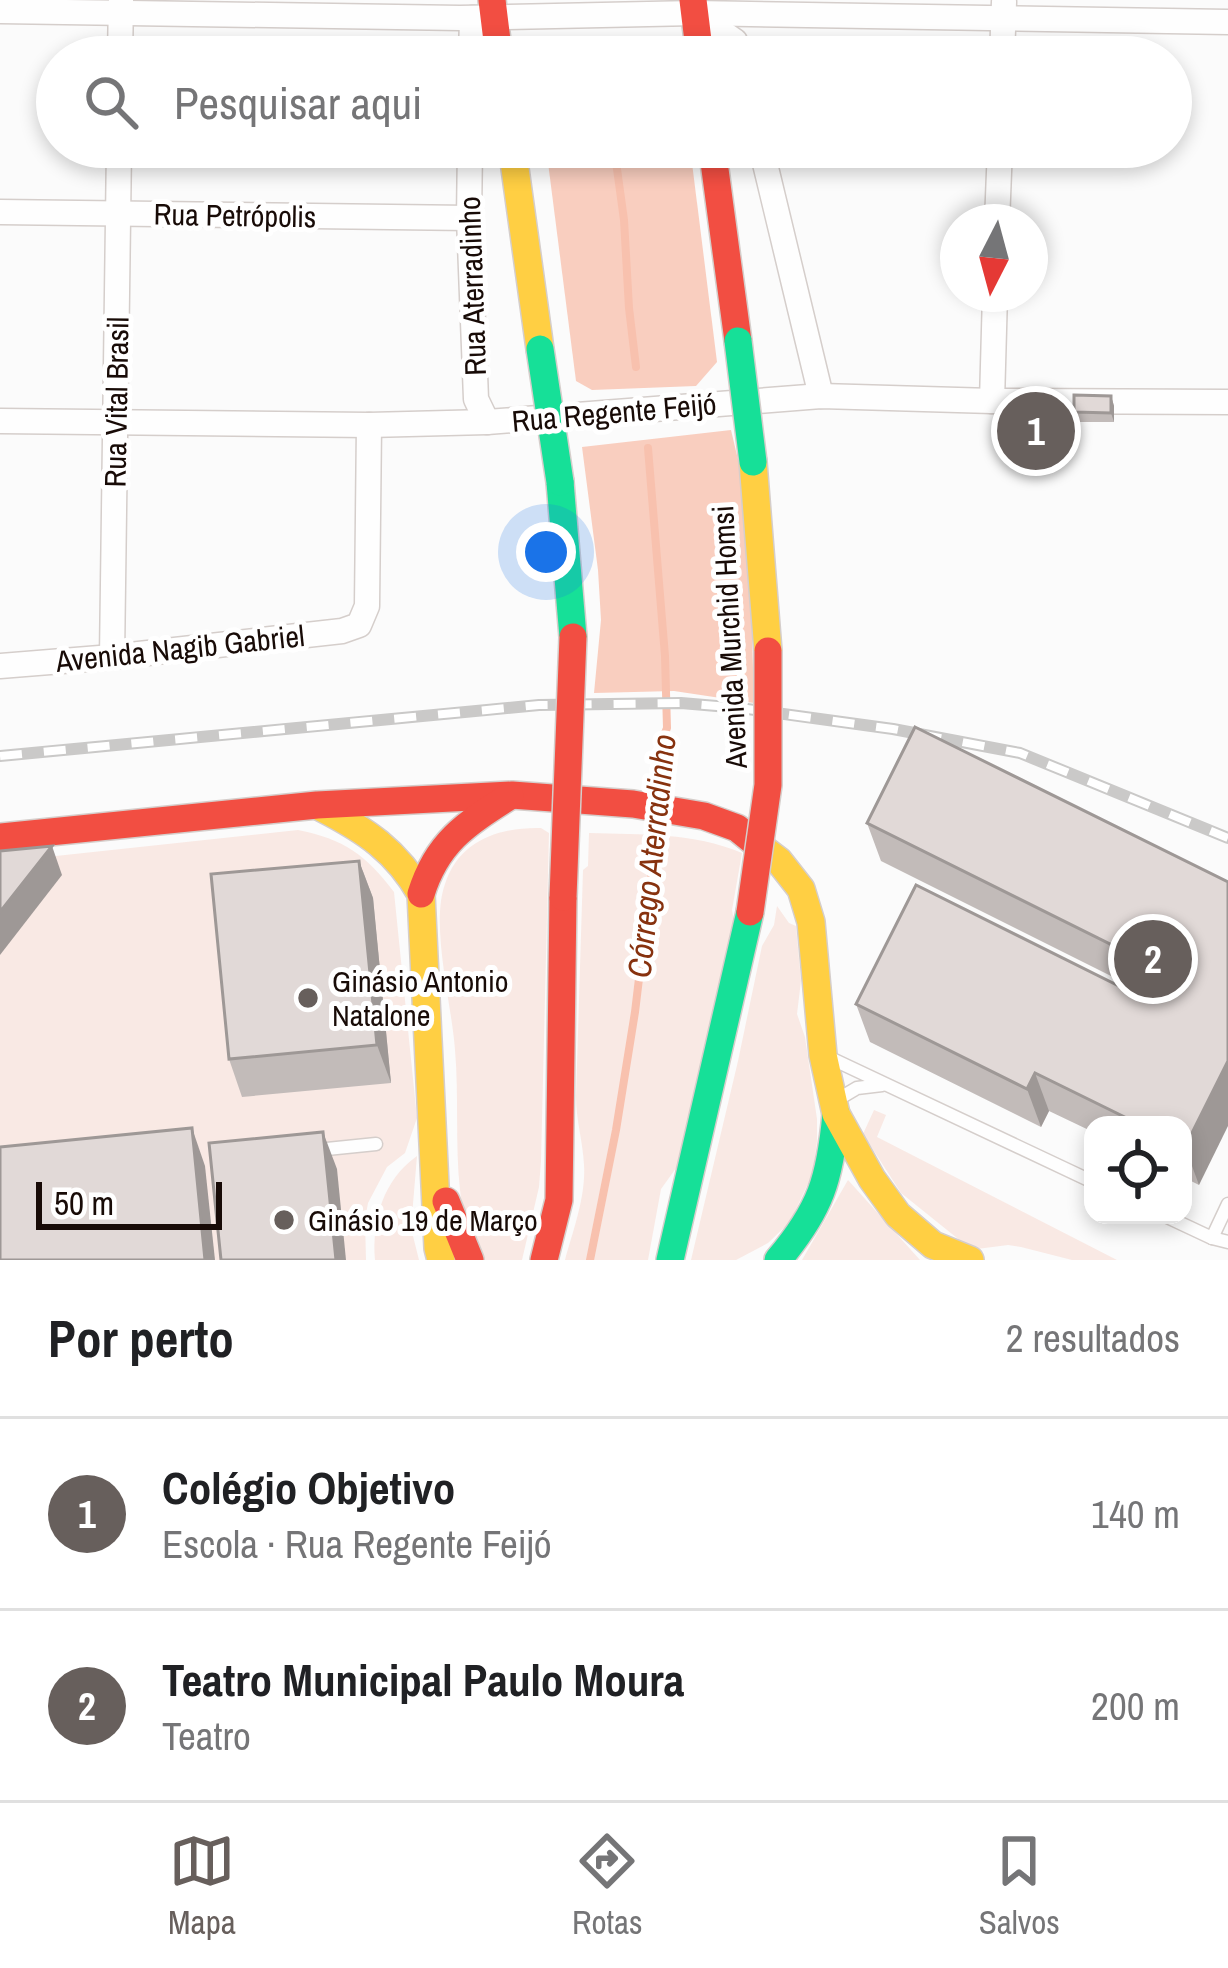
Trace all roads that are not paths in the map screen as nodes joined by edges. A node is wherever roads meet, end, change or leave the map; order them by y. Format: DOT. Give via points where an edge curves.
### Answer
graph roads {
  1 [pos="121,6"];
  2 [pos="694,7"];
  3 [pos="1004,8"];
  4 [pos="0,11"];
  5 [pos="486,12"];
  6 [pos="1228,22"];
  7 [pos="729,36"];
  8 [pos="119,168"];
  9 [pos="470,168"];
  10 [pos="515,168"];
  11 [pos="715,168"];
  12 [pos="765,168"];
  13 [pos="999,168"];
  14 [pos="998,204"];
  15 [pos="0,212"];
  16 [pos="118,213"];
  17 [pos="469,218"];
  18 [pos="994,312"];
  19 [pos="821,396"];
  20 [pos="992,401"];
  21 [pos="1228,402"];
  22 [pos="0,421"];
  23 [pos="487,422"];
  24 [pos="116,423"];
  25 [pos="369,425"];
  26 [pos="112,657"];
  27 [pos="0,666"];
  28 [pos="512,795"];
  29 [pos="317,805"];
  30 [pos="0,837"];
  31 [pos="422,894"];
  32 [pos="823,1055"];
  33 [pos="889,1085"];
  34 [pos="835,1108"];
  35 [pos="376,1144"];
  36 [pos="305,1151"];
  37 [pos="435,1171"];
  38 [pos="1084,1178"];
  39 [pos="1228,1204"];
  40 [pos="1182,1224"];
  41 [pos="1212,1238"];
  42 [pos="1228,1242"];
  43 [pos="441,1260"];
  44 [pos="470,1260"];
  45 [pos="544,1260"];
  46 [pos="670,1260"];
  47 [pos="778,1260"];
  48 [pos="970,1260"];
  1 -- 4 [label="street"];
  1 -- 5 [label="street"];
  2 -- 3 [label="street"];
  2 -- 5 [label="street"];
  2 -- 7 [label="street"];
  3 -- 6 [label="street"];
  8 -- 16 [label="street, Rua Vital Brasil"];
  9 -- 17 [label="street, Rua Aterradinho"];
  10 -- 45 [label="main road, bridge" via="560,482 573,638 559,1200"];
  11 -- 46 [label="main road, Avenida Murchid Homsi, bridge" via="753,462 769,785 750,912"];
  12 -- 19 [label="street"];
  13 -- 14 [label="street"];
  15 -- 16 [label="street, Rua Petrópolis"];
  16 -- 17 [label="street, Rua Petrópolis"];
  16 -- 24 [label="street, Rua Vital Brasil"];
  17 -- 23 [label="street, Rua Aterradinho" via="476,399"];
  18 -- 20 [label="street"];
  19 -- 20 [label="street, Rua Regente Feijó"];
  19 -- 23 [label="street, Rua Regente Feijó"];
  20 -- 21 [label="street, Rua Regente Feijó"];
  22 -- 24 [label="street, Rua Regente Feijó"];
  23 -- 25 [label="street, Rua Regente Feijó"];
  24 -- 25 [label="street, Rua Regente Feijó"];
  24 -- 26 [label="street, Rua Vital Brasil"];
  25 -- 26 [label="street, Avenida Nagib Gabriel" via="367,606 358,625"];
  26 -- 27 [label="street, Avenida Nagib Gabriel"];
  28 -- 29 [label="main road"];
  28 -- 31 [label="main road" via="450,836"];
  28 -- 32 [label="main road" via="704,816 737,828 779,861 801,889 811,922"];
  29 -- 30 [label="main road"];
  29 -- 31 [label="main road" via="386,844"];
  31 -- 37 [label="main road"];
  32 -- 33 [label="lane"];
  32 -- 34 [label="main road"];
  33 -- 34 [label="lane" via="857,1088"];
  33 -- 38 [label="lane"];
  34 -- 47 [label="main road" via="821,1202"];
  34 -- 48 [label="main road" via="898,1215 933,1244"];
  35 -- 36 [label="lane"];
  37 -- 43 [label="main road"];
  37 -- 44 [label="main road"];
  39 -- 41 [label="lane"];
  40 -- 41 [label="lane"];
  41 -- 42 [label="lane"];
}
